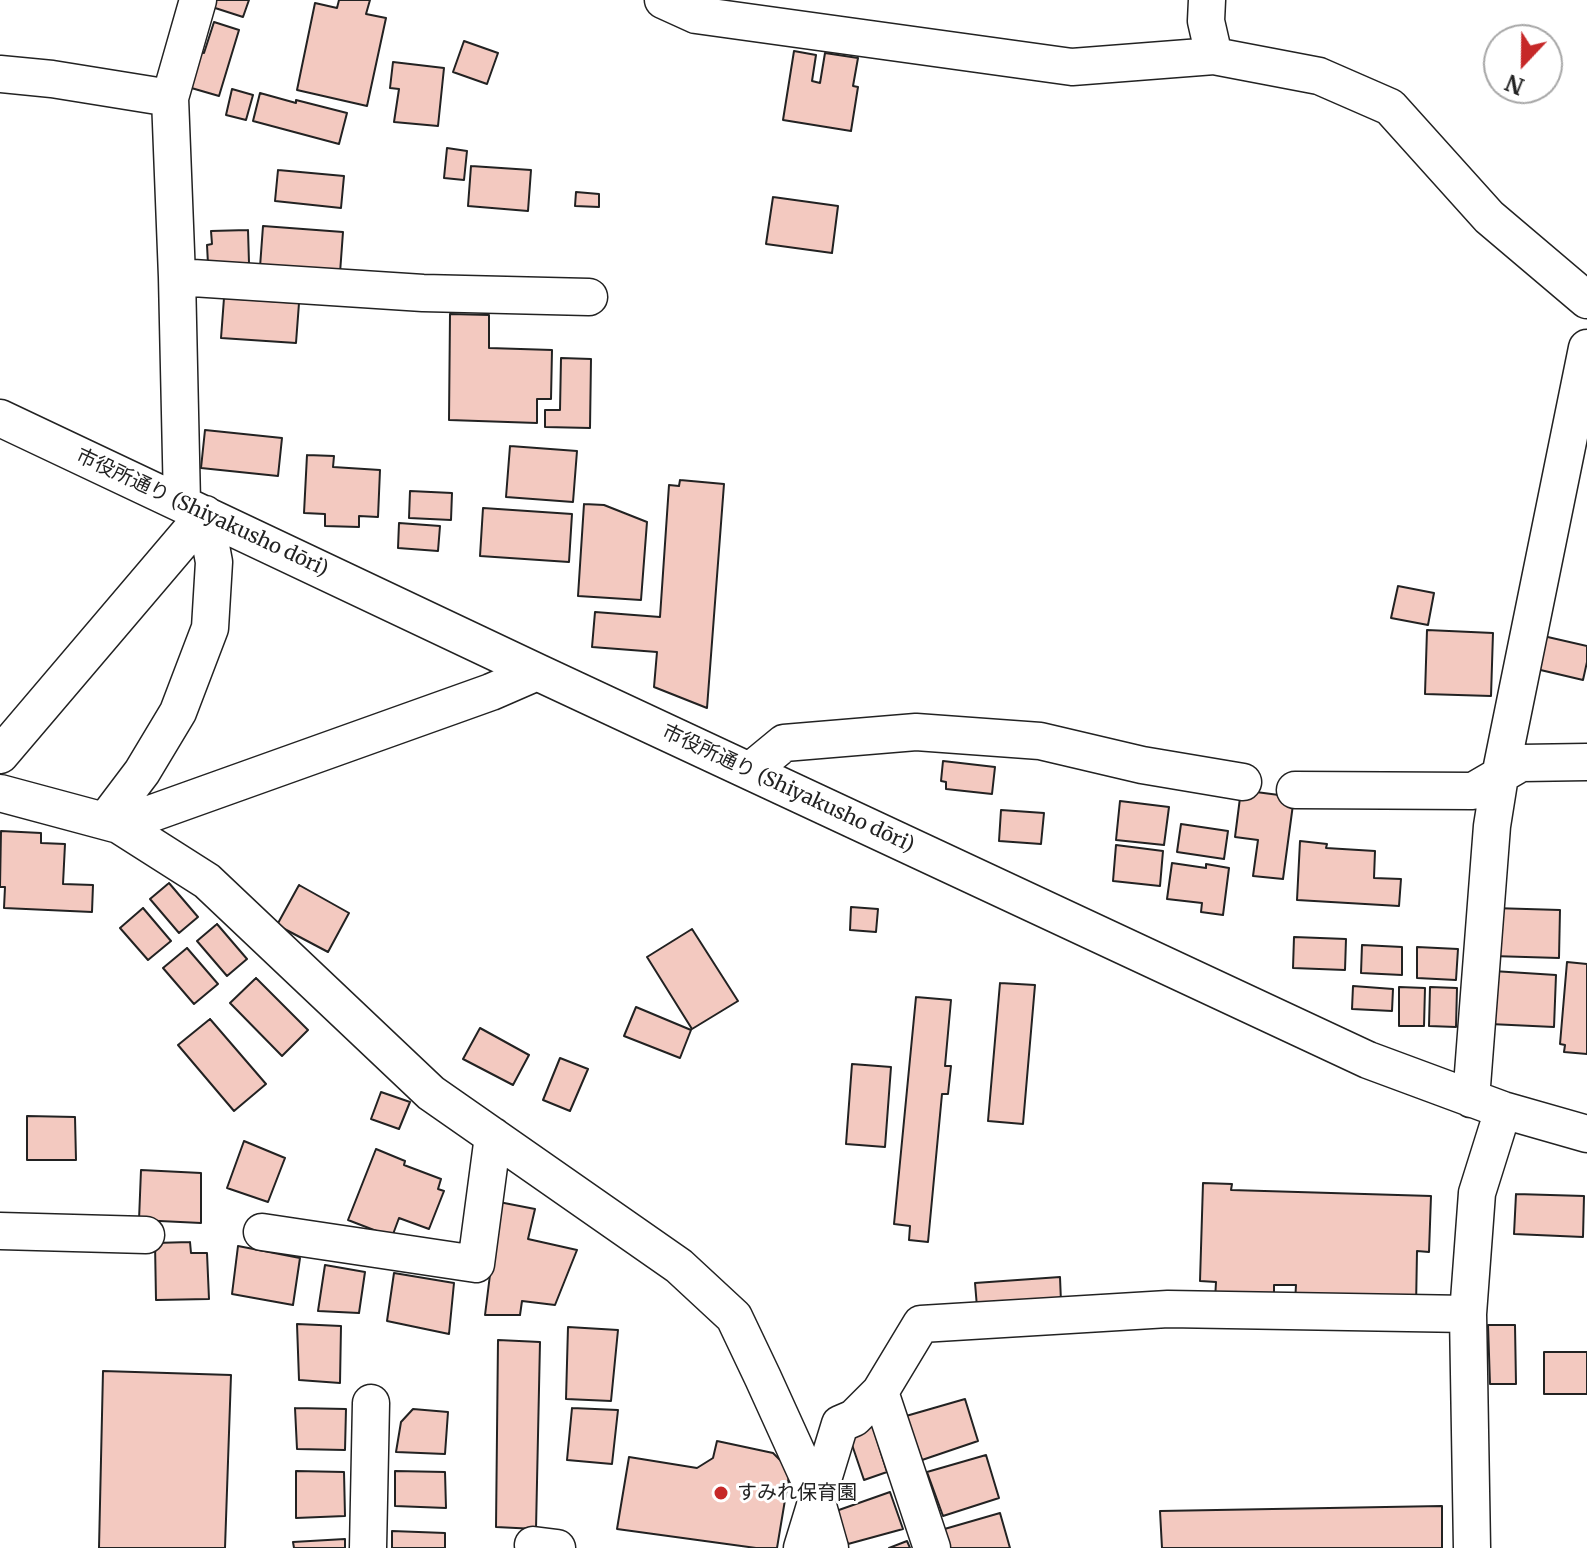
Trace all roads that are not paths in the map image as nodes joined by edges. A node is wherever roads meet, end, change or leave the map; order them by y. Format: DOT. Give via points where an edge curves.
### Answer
graph roads {
  1 [pos="198,0"];
  2 [pos="663,0"];
  3 [pos="1207,0"];
  4 [pos="1214,56"];
  5 [pos="0,74"];
  6 [pos="170,98"];
  7 [pos="177,277"];
  8 [pos="589,297"];
  9 [pos="1587,300"];
  10 [pos="1587,348"];
  11 [pos="0,418"];
  12 [pos="194,509"];
  13 [pos="537,672"];
  14 [pos="0,755"];
  15 [pos="1587,762"];
  16 [pos="750,771"];
  17 [pos="1500,776"];
  18 [pos="1243,782"];
  19 [pos="1295,790"];
  20 [pos="0,793"];
  21 [pos="112,823"];
  22 [pos="1487,1105"];
  23 [pos="1587,1134"];
  24 [pos="493,1136"];
  25 [pos="0,1231"];
  26 [pos="262,1232"];
  27 [pos="146,1235"];
  28 [pos="1468,1314"];
  29 [pos="880,1392"];
  30 [pos="371,1403"];
  31 [pos="817,1502"];
  32 [pos="368,1548"];
  33 [pos="802,1548"];
  34 [pos="830,1548"];
  35 [pos="932,1548"];
  36 [pos="1472,1548"];
  1 -- 6 [label="street"];
  2 -- 4 [label="street" via="696,15 1072,67"];
  3 -- 4 [label="street"];
  4 -- 9 [label="street" via="1319,76 1390,107 1489,217"];
  5 -- 6 [label="street"];
  6 -- 7 [label="street"];
  7 -- 8 [label="street" via="423,293"];
  7 -- 12 [label="street"];
  10 -- 17 [label="street"];
  11 -- 12 [label="street, 市役所通り (Shiyakusho dōri)"];
  12 -- 13 [label="street, 市役所通り (Shiyakusho dōri)"];
  12 -- 14 [label="street"];
  12 -- 21 [label="street" via="214,562 210,628 178,712"];
  13 -- 16 [label="street, 市役所通り (Shiyakusho dōri)"];
  13 -- 21 [label="street"];
  15 -- 17 [label="street" via="1521,763"];
  16 -- 18 [label="street" via="784,743 916,732 1040,741"];
  16 -- 22 [label="street, 市役所通り (Shiyakusho dōri)" via="1368,1060"];
  17 -- 19 [label="street" via="1473,791"];
  17 -- 22 [label="street" via="1492,826"];
  20 -- 21 [label="street"];
  21 -- 24 [label="street" via="207,881 431,1093"];
  22 -- 23 [label="street, 市役所通り (Shiyakusho dōri)"];
  22 -- 28 [label="street"];
  24 -- 26 [label="street" via="476,1264"];
  24 -- 31 [label="street" via="679,1266 734,1317"];
  25 -- 27 [label="street"];
  28 -- 29 [label="street" via="1168,1309 921,1324"];
  28 -- 36 [label="street"];
  29 -- 31 [label="street" via="854,1418 840,1424"];
  29 -- 35 [label="street"];
  30 -- 32 [label="street"];
  31 -- 33 [label="street"];
  31 -- 34 [label="street"];
}
